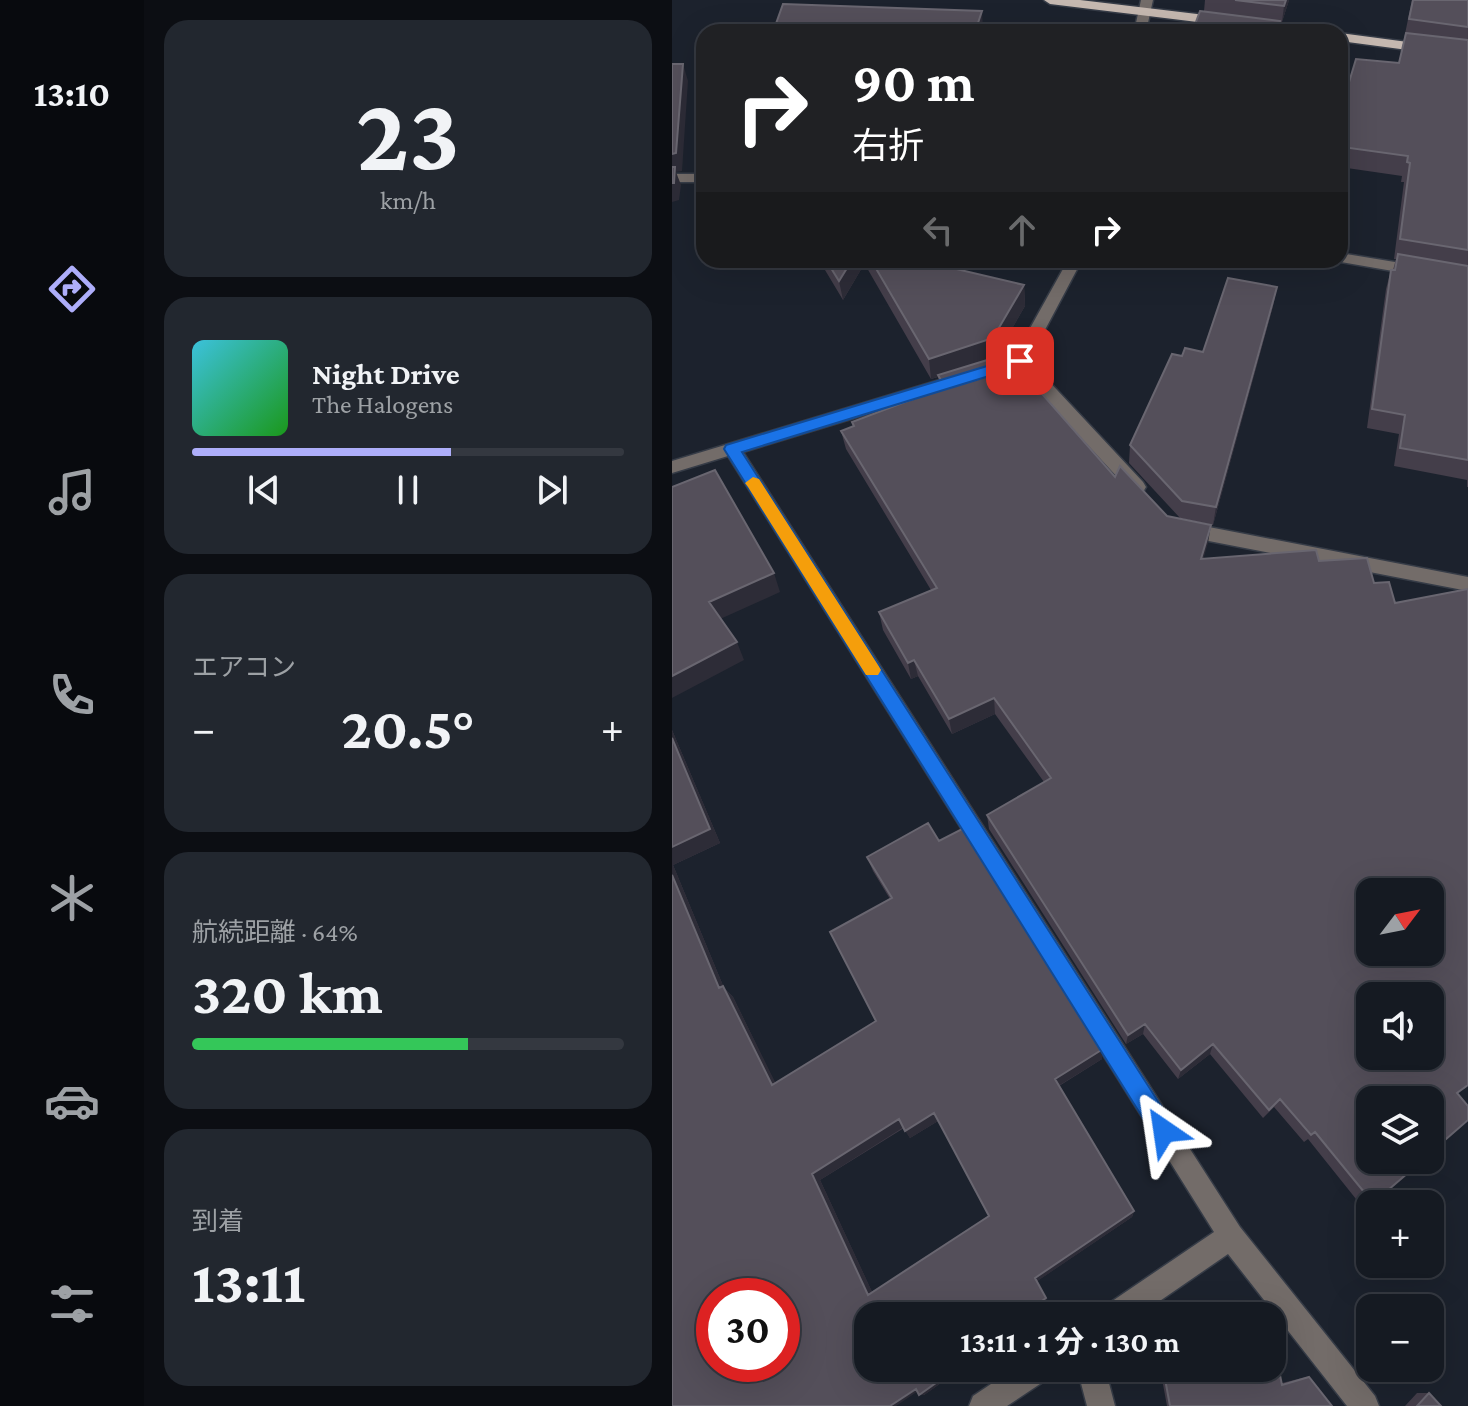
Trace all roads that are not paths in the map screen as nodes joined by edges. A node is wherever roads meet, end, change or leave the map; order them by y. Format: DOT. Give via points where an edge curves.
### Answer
graph roads {
  1 [pos="1050,0"];
  2 [pos="1146,5"];
  3 [pos="1233,22"];
  4 [pos="1348,38"];
  5 [pos="1468,54"];
  6 [pos="672,178"];
  7 [pos="696,178"];
  8 [pos="1348,259"];
  9 [pos="1071,268"];
  10 [pos="1468,279"];
  11 [pos="1020,361"];
  12 [pos="732,449"];
  13 [pos="672,467"];
  14 [pos="1468,584"];
  15 [pos="1231,1236"];
  16 [pos="1135,1302"];
  17 [pos="1018,1382"];
  18 [pos="1095,1382"];
  19 [pos="983,1406"];
  20 [pos="1101,1406"];
  21 [pos="1365,1406"];
  1 -- 2 [label="main road"];
  2 -- 3 [label="main road"];
  4 -- 5 [label="main road"];
  6 -- 7 [label="street"];
  8 -- 10 [label="street"];
  9 -- 11 [label="street"];
  11 -- 12 [label="street"];
  11 -- 14 [label="street" via="1173,527"];
  12 -- 13 [label="street"];
  12 -- 15 [label="street"];
  15 -- 16 [label="street"];
  15 -- 21 [label="street"];
  17 -- 19 [label="street"];
  18 -- 20 [label="street"];
}
